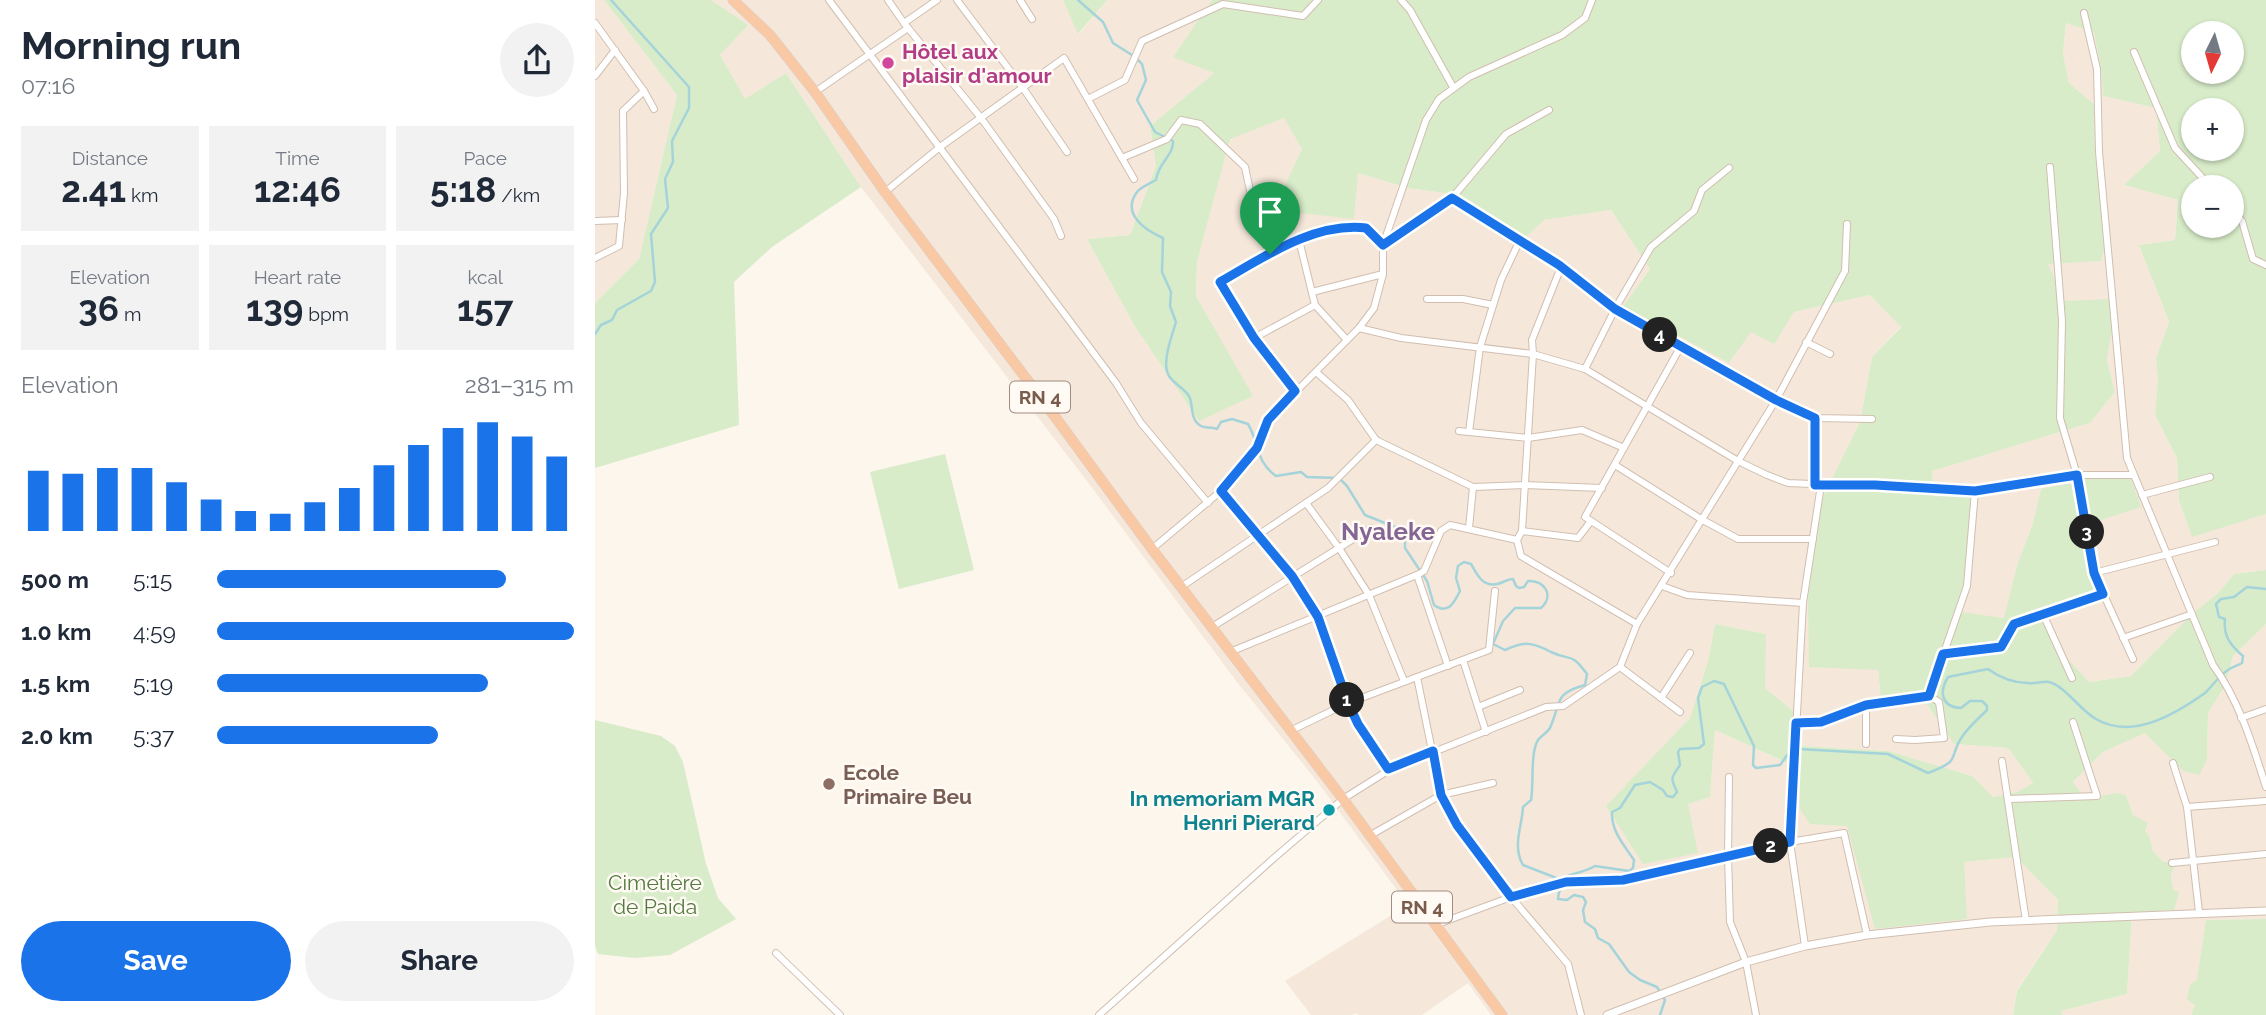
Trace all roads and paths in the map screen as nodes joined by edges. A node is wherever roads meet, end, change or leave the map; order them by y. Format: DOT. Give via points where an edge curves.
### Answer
graph roads {
  1 [pos="829,0"];
  2 [pos="888,0"];
  3 [pos="937,0"];
  4 [pos="957,0"];
  5 [pos="1020,0"];
  6 [pos="1318,0"];
  7 [pos="1401,0"];
  8 [pos="1592,0"];
  9 [pos="739,2"];
  10 [pos="2084,13"];
  11 [pos="1032,19"];
  12 [pos="595,23"];
  13 [pos="906,26"];
  14 [pos="615,50"];
  15 [pos="2134,52"];
  16 [pos="869,55"];
  17 [pos="595,76"];
  18 [pos="1453,87"];
  19 [pos="1023,88"];
  20 [pos="644,91"];
  21 [pos="815,92"];
  22 [pos="1088,99"];
  23 [pos="654,109"];
  24 [pos="1549,110"];
  25 [pos="981,118"];
  26 [pos="940,147"];
  27 [pos="1067,152"];
  28 [pos="1122,158"];
  29 [pos="2050,167"];
  30 [pos="1728,168"];
  31 [pos="2200,175"];
  32 [pos="1134,179"];
  33 [pos="885,192"];
  34 [pos="1452,198"];
  35 [pos="622,220"];
  36 [pos="595,221"];
  37 [pos="1847,224"];
  38 [pos="2244,228"];
  39 [pos="1061,236"];
  40 [pos="1299,240"];
  41 [pos="1519,242"];
  42 [pos="1383,245"];
  43 [pos="1270,254"];
  44 [pos="595,258"];
  45 [pos="2266,265"];
  46 [pos="1560,267"];
  47 [pos="1383,274"];
  48 [pos="1312,292"];
  49 [pos="1427,299"];
  50 [pos="1315,305"];
  51 [pos="1493,305"];
  52 [pos="1615,309"];
  53 [pos="1359,328"];
  54 [pos="1254,338"];
  55 [pos="1347,340"];
  56 [pos="1806,342"];
  57 [pos="1681,346"];
  58 [pos="1480,347"];
  59 [pos="1533,354"];
  60 [pos="1830,354"];
  61 [pos="1585,369"];
  62 [pos="1316,372"];
  63 [pos="1295,391"];
  64 [pos="1776,400"];
  65 [pos="1648,405"];
  66 [pos="1815,418"];
  67 [pos="1872,419"];
  68 [pos="1459,431"];
  69 [pos="1469,432"];
  70 [pos="1528,438"];
  71 [pos="1376,440"];
  72 [pos="1624,448"];
  73 [pos="1738,461"];
  74 [pos="1615,465"];
  75 [pos="2077,475"];
  76 [pos="2133,475"];
  77 [pos="2210,477"];
  78 [pos="1525,485"];
  79 [pos="1818,485"];
  80 [pos="1473,487"];
  81 [pos="1602,488"];
  82 [pos="1221,491"];
  83 [pos="1975,491"];
  84 [pos="2142,495"];
  85 [pos="1208,503"];
  86 [pos="1305,503"];
  87 [pos="1701,519"];
  88 [pos="1591,521"];
  89 [pos="1371,528"];
  90 [pos="1469,528"];
  91 [pos="1522,531"];
  92 [pos="1259,535"];
  93 [pos="1813,539"];
  94 [pos="1517,540"];
  95 [pos="2215,542"];
  96 [pos="1339,548"];
  97 [pos="1152,549"];
  98 [pos="2167,555"];
  99 [pos="1420,573"];
  100 [pos="1671,573"];
  101 [pos="2094,573"];
  102 [pos="1292,576"];
  103 [pos="1662,586"];
  104 [pos="1181,587"];
  105 [pos="1496,591"];
  106 [pos="2103,594"];
  107 [pos="1369,595"];
  108 [pos="1803,603"];
  109 [pos="2043,614"];
  110 [pos="2192,614"];
  111 [pos="1318,617"];
  112 [pos="1637,624"];
  113 [pos="1212,627"];
  114 [pos="2123,638"];
  115 [pos="1230,652"];
  116 [pos="1690,653"];
  117 [pos="1943,654"];
  118 [pos="2133,659"];
  119 [pos="1464,660"];
  120 [pos="1448,666"];
  121 [pos="1620,667"];
  122 [pos="1417,677"];
  123 [pos="2072,678"];
  124 [pos="1404,681"];
  125 [pos="1520,690"];
  126 [pos="1929,696"];
  127 [pos="1661,698"];
  128 [pos="1348,703"];
  129 [pos="1866,705"];
  130 [pos="1478,707"];
  131 [pos="2266,709"];
  132 [pos="1680,712"];
  133 [pos="2241,718"];
  134 [pos="2073,722"];
  135 [pos="1796,723"];
  136 [pos="1290,731"];
  137 [pos="1486,732"];
  138 [pos="1896,739"];
  139 [pos="1866,744"];
  140 [pos="1433,751"];
  141 [pos="2266,758"];
  142 [pos="2002,761"];
  143 [pos="2257,761"];
  144 [pos="2173,763"];
  145 [pos="1388,769"];
  146 [pos="1729,777"];
  147 [pos="1493,783"];
  148 [pos="2266,787"];
  149 [pos="1441,795"];
  150 [pos="1343,799"];
  151 [pos="2008,799"];
  152 [pos="2266,801"];
  153 [pos="2187,807"];
  154 [pos="1370,836"];
  155 [pos="1790,842"];
  156 [pos="2266,854"];
  157 [pos="1728,856"];
  158 [pos="2195,861"];
  159 [pos="2172,863"];
  160 [pos="1511,897"];
  161 [pos="2266,911"];
  162 [pos="2199,912"];
  163 [pos="2026,921"];
  164 [pos="1435,925"];
  165 [pos="1867,935"];
  166 [pos="1805,946"];
  167 [pos="776,953"];
  168 [pos="1746,962"];
  169 [pos="840,1015"];
  170 [pos="1099,1015"];
  171 [pos="1502,1015"];
  172 [pos="1580,1015"];
  173 [pos="1608,1015"];
  174 [pos="1756,1015"];
  1 -- 16 [label="street"];
  2 -- 13 [label="street"];
  3 -- 13 [label="street"];
  4 -- 19 [label="street"];
  5 -- 11 [label="street"];
  6 -- 22 [label="street" via="1303,16 1223,4 1142,41 1125,80"];
  7 -- 18 [label="street"];
  8 -- 18 [label="street" via="1585,18 1562,35"];
  9 -- 21 [label="highway, RN 4"];
  10 -- 76 [label="street" via="2097,69 2099,152 2127,458"];
  12 -- 14 [label="street"];
  13 -- 16 [label="street"];
  13 -- 25 [label="street"];
  14 -- 17 [label="street"];
  14 -- 20 [label="street"];
  15 -- 31 [label="street" via="2175,148"];
  16 -- 21 [label="street"];
  16 -- 26 [label="street"];
  18 -- 42 [label="street" via="1426,120"];
  19 -- 22 [label="street" via="1064,58"];
  19 -- 25 [label="street"];
  19 -- 27 [label="street"];
  20 -- 23 [label="street"];
  20 -- 35 [label="street" via="623,111"];
  21 -- 33 [label="highway, RN 4"];
  22 -- 28 [label="street"];
  24 -- 34 [label="street" via="1506,134"];
  25 -- 26 [label="street"];
  25 -- 39 [label="street" via="1054,219"];
  26 -- 33 [label="street"];
  26 -- 85 [label="street" via="1141,423"];
  28 -- 32 [label="street"];
  28 -- 43 [label="street" via="1168,138 1181,120 1201,124 1245,167 1258,228"];
  29 -- 75 [label="street" via="2063,321 2060,418"];
  30 -- 52 [label="street" via="1702,190 1694,211 1651,247"];
  33 -- 97 [label="highway, RN 4"];
  34 -- 41 [label="street"];
  34 -- 42 [label="street"];
  35 -- 36 [label="street"];
  35 -- 44 [label="street" via="619,246"];
  37 -- 56 [label="street" via="1845,271"];
  38 -- 45 [label="street" via="2253,259"];
  40 -- 42 [label="street" via="1346,226 1366,228"];
  40 -- 43 [label="street"];
  40 -- 48 [label="street"];
  41 -- 46 [label="street"];
  41 -- 51 [label="street"];
  42 -- 47 [label="street"];
  43 -- 54 [label="street" via="1220,282"];
  46 -- 52 [label="street"];
  46 -- 59 [label="street" via="1532,340"];
  47 -- 48 [label="street"];
  47 -- 53 [label="street" via="1374,308"];
  48 -- 50 [label="street"];
  49 -- 51 [label="street"];
  50 -- 54 [label="street"];
  50 -- 55 [label="street"];
  51 -- 58 [label="street"];
  52 -- 57 [label="street"];
  52 -- 61 [label="street"];
  53 -- 55 [label="street"];
  53 -- 58 [label="street"];
  54 -- 63 [label="street"];
  55 -- 62 [label="street"];
  56 -- 60 [label="street"];
  56 -- 64 [label="street"];
  57 -- 64 [label="street"];
  57 -- 65 [label="street"];
  58 -- 59 [label="street"];
  58 -- 69 [label="street"];
  59 -- 61 [label="street"];
  59 -- 70 [label="street"];
  61 -- 65 [label="street"];
  62 -- 63 [label="street"];
  62 -- 71 [label="street" via="1348,400"];
  63 -- 82 [label="street" via="1268,420 1257,448"];
  64 -- 66 [label="street"];
  64 -- 73 [label="street"];
  65 -- 72 [label="street"];
  65 -- 73 [label="street"];
  66 -- 67 [label="street"];
  66 -- 79 [label="street"];
  68 -- 69 [label="street"];
  69 -- 70 [label="street"];
  70 -- 72 [label="street" via="1582,430"];
  70 -- 78 [label="street"];
  71 -- 80 [label="street"];
  71 -- 86 [label="street" via="1328,488"];
  72 -- 74 [label="street"];
  73 -- 79 [label="street" via="1788,482"];
  73 -- 87 [label="street"];
  74 -- 81 [label="street"];
  74 -- 87 [label="street"];
  75 -- 76 [label="street"];
  75 -- 83 [label="street"];
  75 -- 101 [label="street"];
  76 -- 84 [label="street"];
  77 -- 84 [label="street"];
  78 -- 80 [label="street"];
  78 -- 81 [label="street"];
  78 -- 91 [label="street"];
  79 -- 83 [label="street"];
  79 -- 93 [label="street"];
  80 -- 90 [label="street"];
  81 -- 88 [label="street" via="1585,517"];
  82 -- 85 [label="street"];
  82 -- 92 [label="street"];
  83 -- 117 [label="street" via="1967,586"];
  84 -- 98 [label="street"];
  85 -- 97 [label="street"];
  86 -- 92 [label="street"];
  86 -- 96 [label="street"];
  87 -- 93 [label="street" via="1738,539"];
  87 -- 100 [label="street"];
  88 -- 91 [label="street" via="1579,538"];
  88 -- 100 [label="street"];
  89 -- 96 [label="street"];
  90 -- 94 [label="street"];
  90 -- 99 [label="street" via="1450,525 1441,531"];
  91 -- 94 [label="street"];
  92 -- 102 [label="street"];
  92 -- 104 [label="street"];
  93 -- 108 [label="street"];
  94 -- 112 [label="street" via="1521,556"];
  95 -- 98 [label="street"];
  96 -- 102 [label="street"];
  96 -- 107 [label="street"];
  97 -- 104 [label="highway, RN 4"];
  98 -- 101 [label="street"];
  98 -- 110 [label="street"];
  99 -- 107 [label="street"];
  99 -- 120 [label="street"];
  100 -- 103 [label="street"];
  101 -- 106 [label="street"];
  102 -- 111 [label="street"];
  102 -- 113 [label="street"];
  103 -- 108 [label="street" via="1687,595"];
  103 -- 112 [label="street"];
  104 -- 113 [label="highway, RN 4"];
  105 -- 119 [label="street" via="1489,650"];
  106 -- 109 [label="street"];
  106 -- 114 [label="street"];
  107 -- 111 [label="street"];
  107 -- 124 [label="street"];
  108 -- 135 [label="street"];
  109 -- 117 [label="street" via="2014,624 2001,647"];
  109 -- 123 [label="street"];
  110 -- 114 [label="street"];
  110 -- 133 [label="street"];
  111 -- 115 [label="street"];
  111 -- 128 [label="street"];
  112 -- 121 [label="street"];
  113 -- 115 [label="highway, RN 4"];
  114 -- 118 [label="street"];
  115 -- 136 [label="highway, RN 4"];
  116 -- 127 [label="street"];
  117 -- 126 [label="street"];
  119 -- 120 [label="street"];
  119 -- 130 [label="street"];
  120 -- 122 [label="street"];
  121 -- 127 [label="street"];
  121 -- 137 [label="street" via="1563,706 1546,707"];
  122 -- 124 [label="street"];
  122 -- 140 [label="street"];
  124 -- 128 [label="street"];
  125 -- 130 [label="street"];
  126 -- 129 [label="street"];
  126 -- 138 [label="street" via="1939,702 1944,737"];
  127 -- 132 [label="street"];
  128 -- 136 [label="street"];
  128 -- 145 [label="street"];
  129 -- 135 [label="street" via="1821,722"];
  129 -- 139 [label="street"];
  130 -- 137 [label="street"];
  131 -- 133 [label="street"];
  133 -- 143 [label="street"];
  134 -- 151 [label="street" via="2097,796"];
  135 -- 155 [label="street"];
  136 -- 150 [label="highway, RN 4"];
  137 -- 140 [label="street"];
  140 -- 145 [label="street"];
  140 -- 149 [label="street"];
  141 -- 143 [label="street"];
  142 -- 151 [label="street"];
  143 -- 148 [label="street"];
  144 -- 153 [label="street"];
  145 -- 150 [label="street"];
  146 -- 157 [label="street"];
  147 -- 149 [label="street"];
  149 -- 154 [label="street"];
  149 -- 160 [label="street" via="1457,825"];
  150 -- 154 [label="highway, RN 4"];
  150 -- 170 [label="street"];
  151 -- 163 [label="street"];
  152 -- 153 [label="street"];
  153 -- 158 [label="street"];
  154 -- 164 [label="highway, RN 4"];
  155 -- 157 [label="street"];
  155 -- 165 [label="street" via="1844,833"];
  155 -- 166 [label="street"];
  156 -- 158 [label="street"];
  157 -- 160 [label="street" via="1623,880 1563,883"];
  157 -- 168 [label="street" via="1730,922"];
  158 -- 159 [label="street"];
  158 -- 162 [label="street"];
  160 -- 164 [label="street"];
  160 -- 172 [label="street" via="1568,964"];
  161 -- 162 [label="street"];
  162 -- 163 [label="street"];
  163 -- 165 [label="street"];
  164 -- 171 [label="highway, RN 4"];
  165 -- 166 [label="street"];
  166 -- 168 [label="street"];
  167 -- 169 [label="street"];
  168 -- 173 [label="street"];
  168 -- 174 [label="street"];
}
